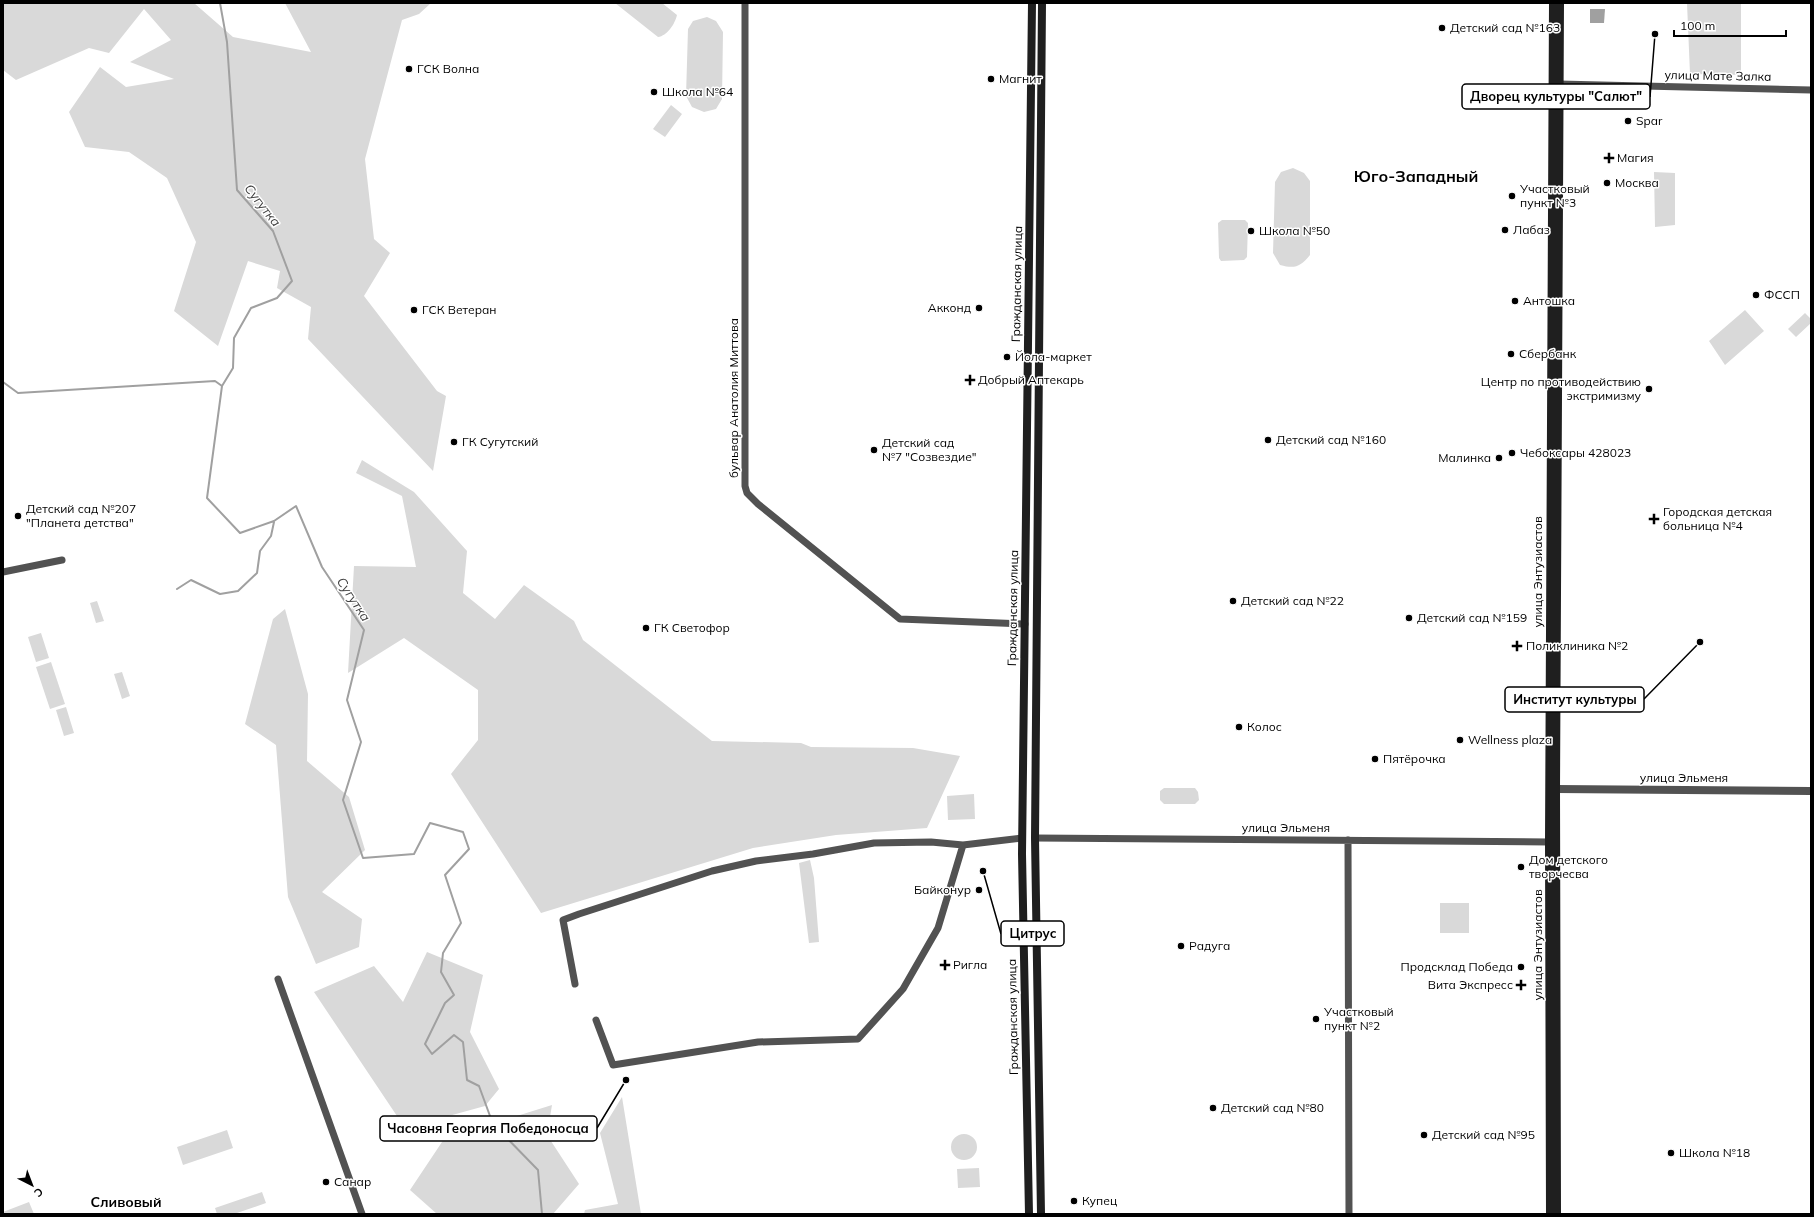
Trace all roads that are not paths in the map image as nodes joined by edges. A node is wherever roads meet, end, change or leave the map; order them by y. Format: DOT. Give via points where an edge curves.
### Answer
graph roads {
  1 [pos="745,3"];
  2 [pos="1032,3"];
  3 [pos="1042,3"];
  4 [pos="1553,3"];
  5 [pos="1560,3"];
  6 [pos="1556,84"];
  7 [pos="1811,90"];
  8 [pos="1039,332"];
  9 [pos="1028,333"];
  10 [pos="62,560"];
  11 [pos="3,572"];
  12 [pos="1024,624"];
  13 [pos="1553,690"];
  14 [pos="1556,789"];
  15 [pos="1811,791"];
  16 [pos="1022,838"];
  17 [pos="1034,838"];
  18 [pos="1348,840"];
  19 [pos="1549,842"];
  20 [pos="963,845"];
  21 [pos="278,979"];
  22 [pos="575,984"];
  23 [pos="596,1020"];
  24 [pos="1553,1049"];
  25 [pos="1552,1066"];
  26 [pos="362,1214"];
  27 [pos="1029,1214"];
  28 [pos="1041,1214"];
  29 [pos="1344,1214"];
  30 [pos="1349,1214"];
  31 [pos="1550,1214"];
  32 [pos="1557,1214"];
  1 -- 12 [label="street, бульвар Анатолия Миттова" via="747,493 900,619"];
  2 -- 9 [label="main road, Гражданская улица"];
  3 -- 8 [label="main road, Гражданская улица"];
  4 -- 6 [label="main road, улица Энтузиастов"];
  5 -- 6 [label="main road, улица Энтузиастов"];
  6 -- 7 [label="street, улица Мате Залка"];
  6 -- 13 [label="main road, улица Энтузиастов"];
  8 -- 9 [label="main road"];
  8 -- 17 [label="main road, Гражданская улица"];
  9 -- 12 [label="main road, Гражданская улица"];
  10 -- 11 [label="street"];
  12 -- 16 [label="main road, Гражданская улица"];
  13 -- 14 [label="main road, улица Энтузиастов"];
  13 -- 19 [label="main road, улица Энтузиастов"];
  14 -- 15 [label="street, улица Эльменя"];
  14 -- 24 [label="main road, улица Энтузиастов"];
  16 -- 17 [label="main road, улица Эльменя"];
  16 -- 20 [label="street"];
  16 -- 27 [label="main road, Гражданская улица"];
  17 -- 18 [label="street, улица Эльменя"];
  17 -- 28 [label="main road, Гражданская улица"];
  18 -- 19 [label="street, улица Эльменя"];
  18 -- 30 [label="street"];
  19 -- 24 [label="main road, улица Энтузиастов"];
  20 -- 22 [label="street" via="931,842 874,843 731,865 563,920"];
  20 -- 23 [label="street" via="938,928 903,989 858,1039 758,1042 613,1065"];
  21 -- 26 [label="street"];
  24 -- 25 [label="main road, улица Энтузиастов"];
  25 -- 31 [label="main road, улица Энтузиастов"];
  25 -- 32 [label="main road, улица Энтузиастов"];
  29 -- 30 [label="street"];
}
